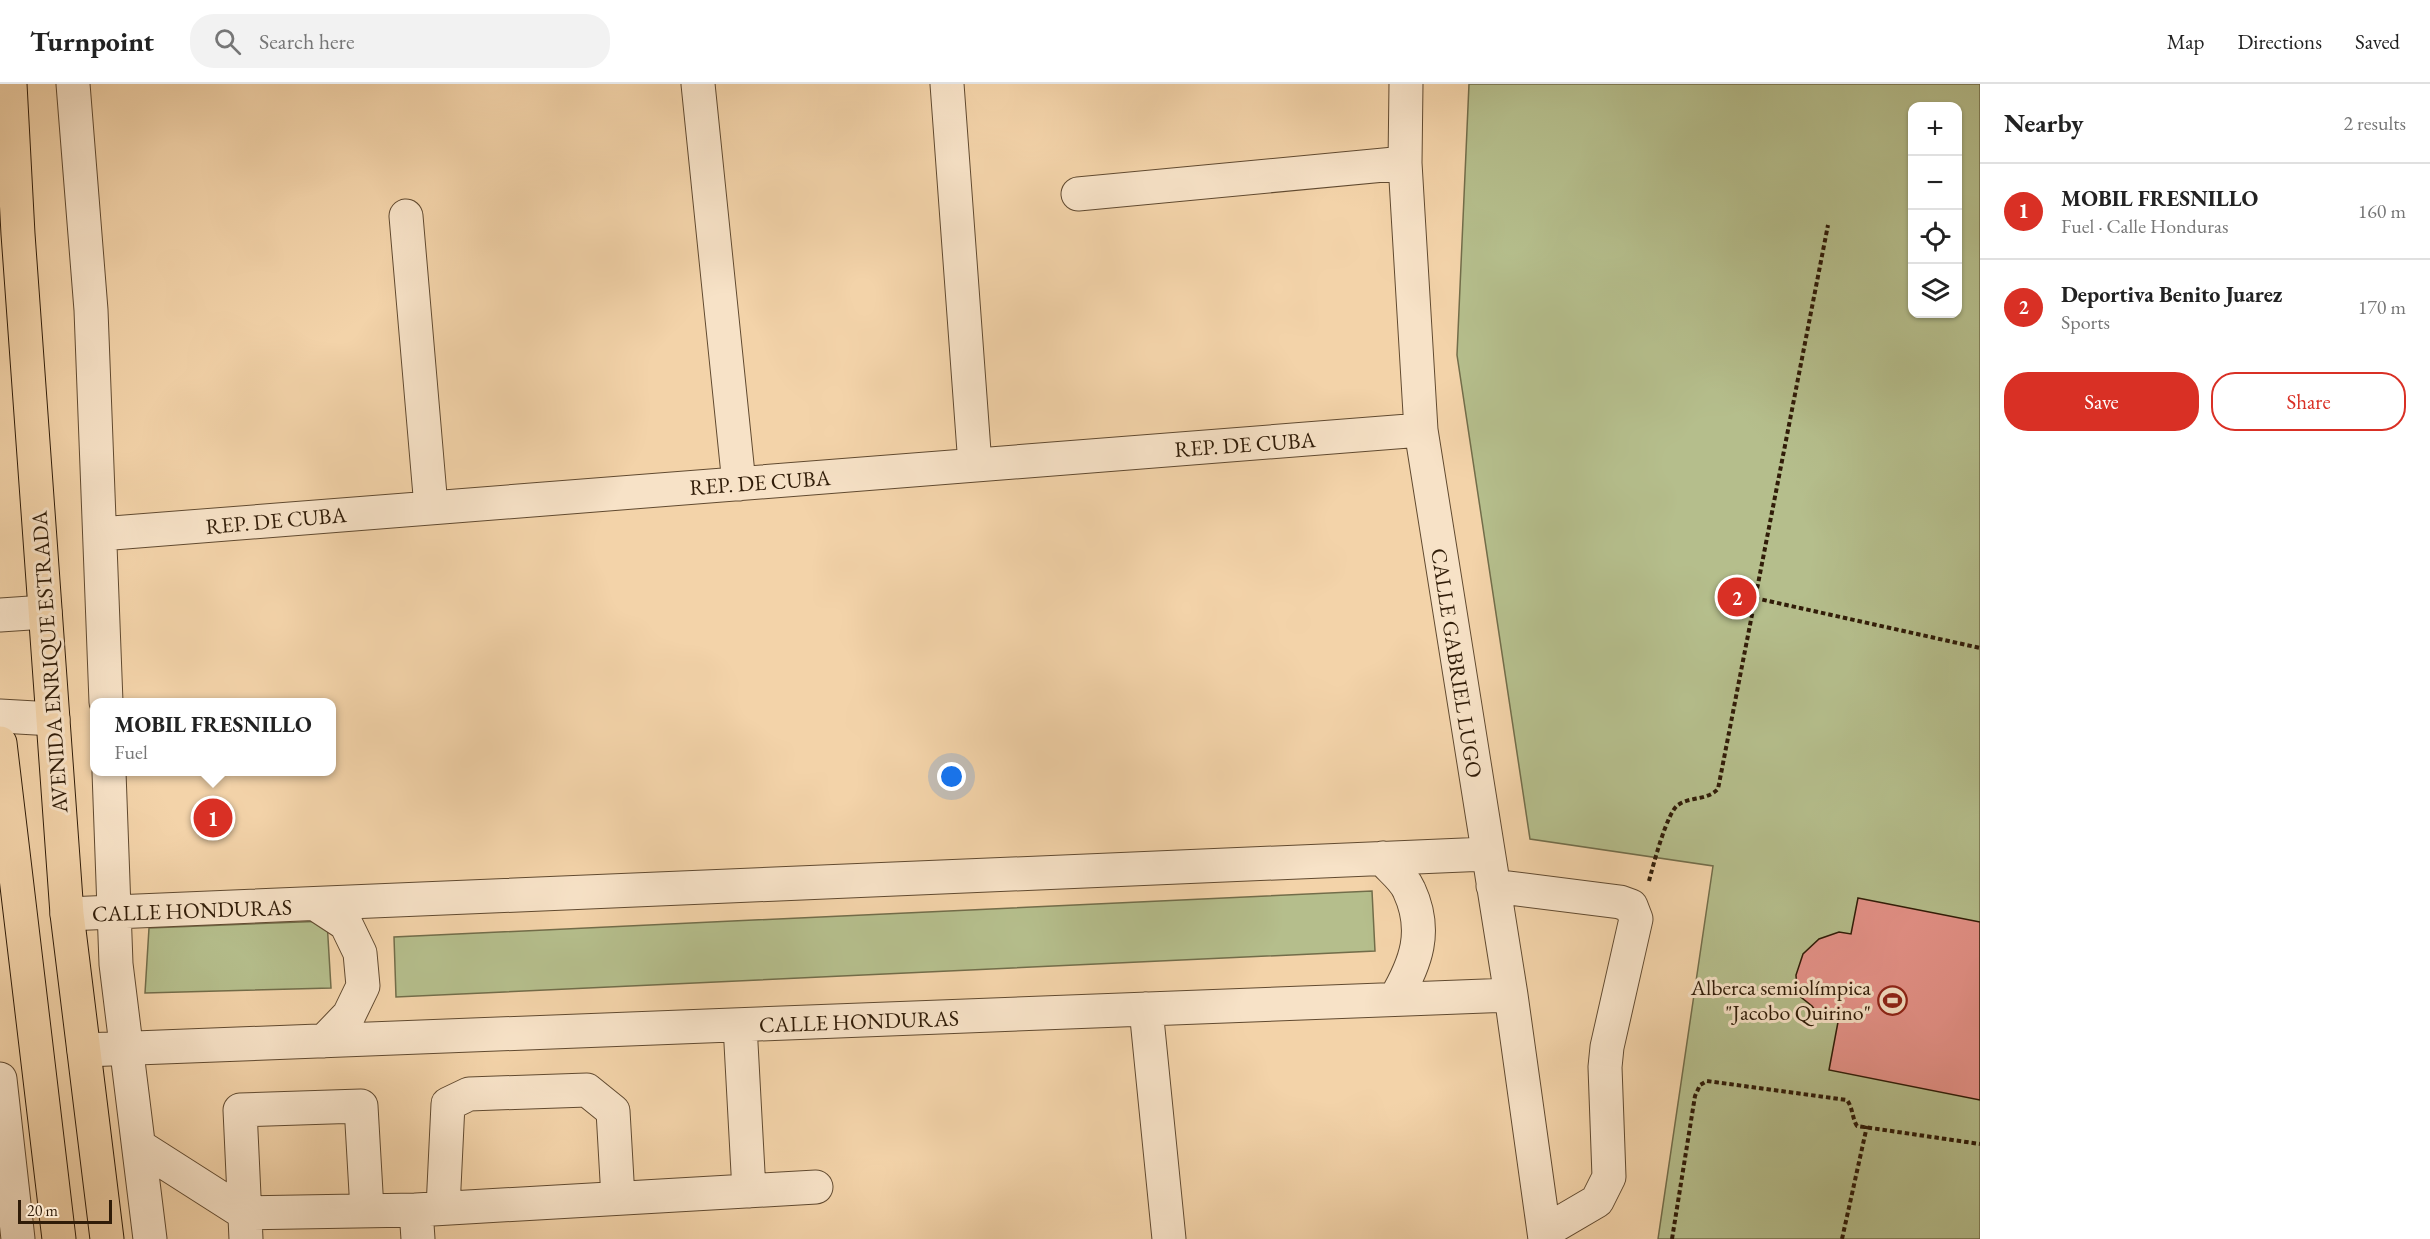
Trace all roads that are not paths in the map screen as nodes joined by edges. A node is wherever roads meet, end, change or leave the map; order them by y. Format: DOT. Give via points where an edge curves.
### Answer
graph roads {
  1 [pos="10,84"];
  2 [pos="73,84"];
  3 [pos="698,84"];
  4 [pos="947,84"];
  5 [pos="1406,84"];
  6 [pos="1405,164"];
  7 [pos="1078,194"];
  8 [pos="406,216"];
  9 [pos="1420,430"];
  10 [pos="975,465"];
  11 [pos="739,484"];
  12 [pos="430,507"];
  13 [pos="100,534"];
  14 [pos="45,612"];
  15 [pos="0,615"];
  16 [pos="106,698"];
  17 [pos="0,716"];
  18 [pos="53,719"];
  19 [pos="0,743"];
  20 [pos="109,776"];
  21 [pos="1487,854"];
  22 [pos="1382,858"];
  23 [pos="1492,886"];
  24 [pos="317,905"];
  25 [pos="67,914"];
  26 [pos="115,914"];
  27 [pos="1511,995"];
  28 [pos="1395,999"];
  29 [pos="1146,1009"];
  30 [pos="740,1025"];
  31 [pos="324,1041"];
  32 [pos="127,1048"];
  33 [pos="84,1050"];
  34 [pos="0,1079"];
  35 [pos="139,1146"];
  36 [pos="816,1187"];
  37 [pos="749,1191"];
  38 [pos="618,1198"];
  39 [pos="367,1210"];
  40 [pos="426,1219"];
  41 [pos="245,1226"];
  42 [pos="1545,1236"];
  43 [pos="18,1239"];
  44 [pos="59,1239"];
  45 [pos="107,1239"];
  46 [pos="150,1239"];
  47 [pos="1169,1239"];
  1 -- 14 [label="main road, AVENIDA ENRIQUE ESTRADA"];
  2 -- 13 [label="street" via="91,310"];
  3 -- 11 [label="street"];
  4 -- 10 [label="street"];
  5 -- 6 [label="street, CALLE GABRIEL LUGO"];
  6 -- 7 [label="street"];
  6 -- 9 [label="street, CALLE GABRIEL LUGO"];
  8 -- 12 [label="street"];
  9 -- 10 [label="street, REP. DE CUBA"];
  9 -- 21 [label="street, CALLE GABRIEL LUGO"];
  10 -- 11 [label="street, REP. DE CUBA"];
  11 -- 12 [label="street, REP. DE CUBA"];
  12 -- 13 [label="street, REP. DE CUBA"];
  13 -- 16 [label="street"];
  14 -- 15 [label="street"];
  14 -- 18 [label="main road, AVENIDA ENRIQUE ESTRADA"];
  17 -- 18 [label="street"];
  18 -- 25 [label="main road, AVENIDA ENRIQUE ESTRADA"];
  19 -- 44 [label="main road"];
  20 -- 26 [label="street"];
  21 -- 22 [label="street, CALLE HONDURAS"];
  21 -- 23 [label="street, CALLE GABRIEL LUGO"];
  22 -- 24 [label="street, CALLE HONDURAS"];
  22 -- 28 [label="street" via="1409,888 1419,942 1412,970"];
  23 -- 27 [label="street, CALLE GABRIEL LUGO"];
  23 -- 42 [label="street" via="1620,902 1631,906 1636,919 1606,1047 1609,1177 1597,1201"];
  24 -- 26 [label="street, CALLE HONDURAS"];
  24 -- 31 [label="street, CALLE HONDURAS" via="346,924 360,953 363,986 349,1016"];
  25 -- 26 [label="street, CALLE HONDURAS"];
  25 -- 33 [label="main road, AVENIDA ENRIQUE ESTRADA"];
  26 -- 32 [label="street" via="116,963"];
  27 -- 28 [label="street, CALLE HONDURAS"];
  27 -- 42 [label="street, CALLE GABRIEL LUGO"];
  28 -- 29 [label="street, CALLE HONDURAS"];
  29 -- 30 [label="street, CALLE HONDURAS"];
  29 -- 47 [label="street"];
  30 -- 31 [label="street, CALLE HONDURAS"];
  30 -- 37 [label="street"];
  31 -- 32 [label="street, CALLE HONDURAS"];
  32 -- 33 [label="street, CALLE HONDURAS"];
  32 -- 35 [label="street"];
  33 -- 45 [label="main road, AVENIDA ENRIQUE ESTRADA"];
  34 -- 43 [label="street"];
  35 -- 41 [label="street"];
  35 -- 46 [label="street"];
  36 -- 37 [label="street"];
  37 -- 38 [label="street"];
  38 -- 40 [label="street"];
  38 -- 40 [label="street" via="613,1111 587,1090 469,1094 448,1104"];
  39 -- 40 [label="street"];
  39 -- 41 [label="street"];
  39 -- 41 [label="street" via="361,1106 240,1110"];
}
